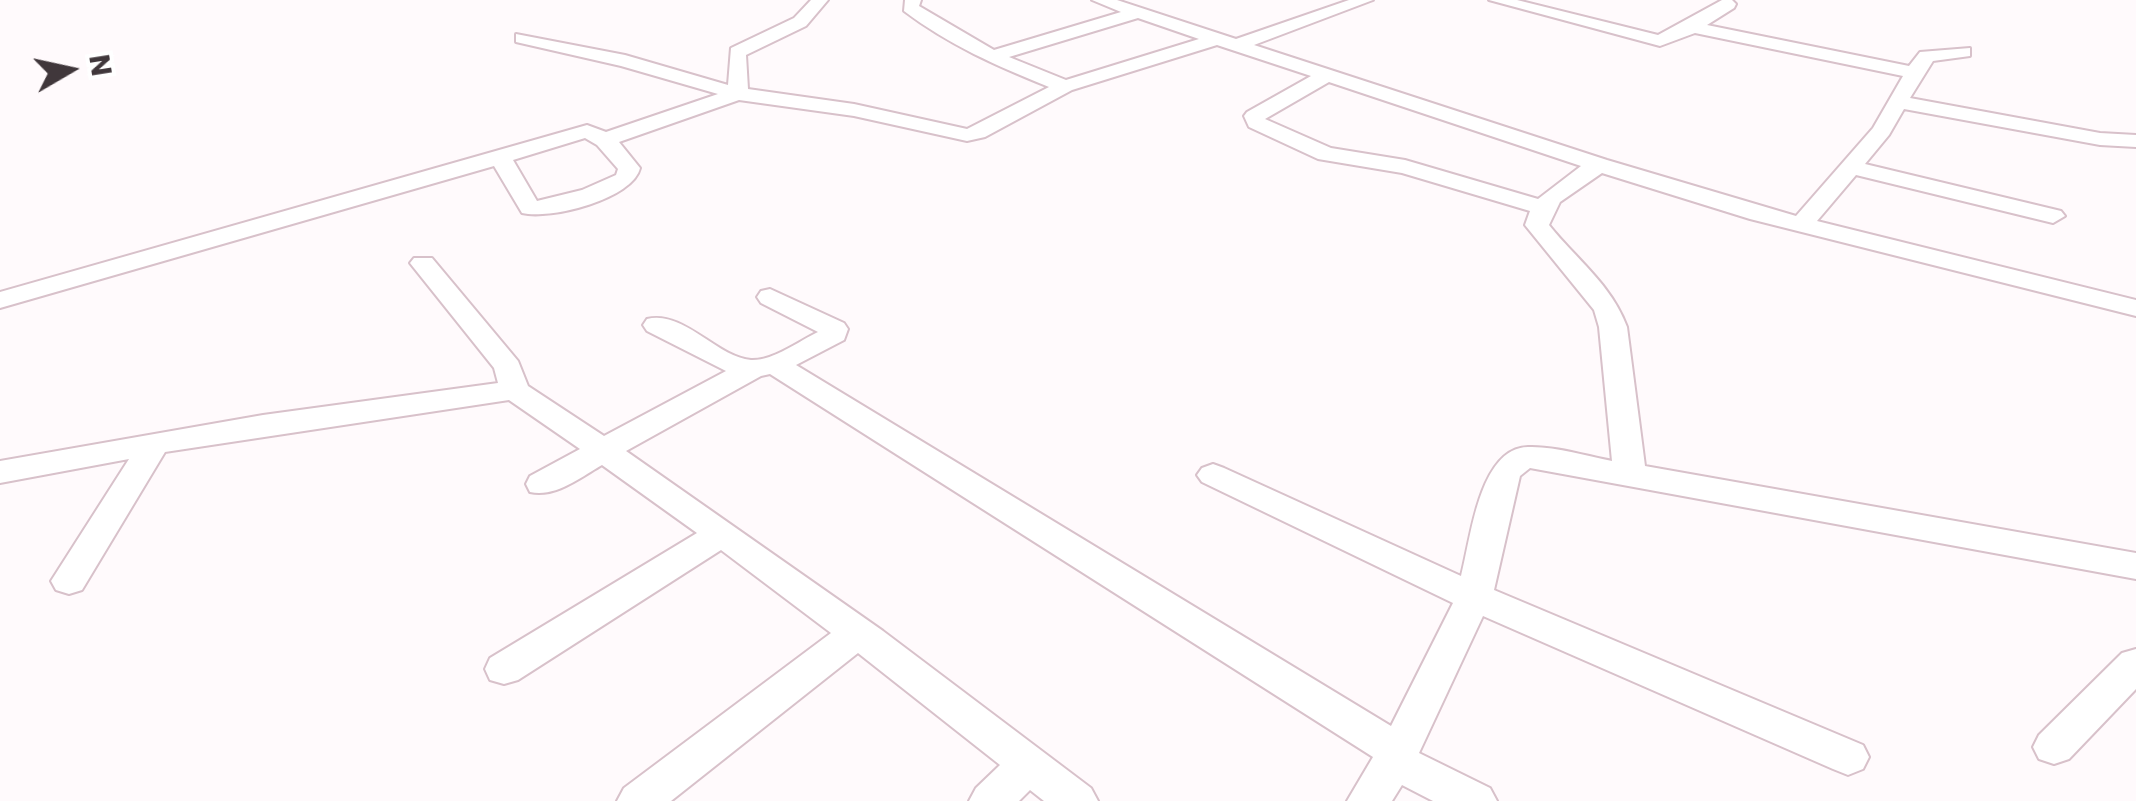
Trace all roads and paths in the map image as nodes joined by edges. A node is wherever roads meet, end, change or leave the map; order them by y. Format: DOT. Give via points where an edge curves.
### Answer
graph roads {
  1 [pos="820,0"];
  2 [pos="913,0"];
  3 [pos="1100,0"];
  4 [pos="1364,0"];
  5 [pos="1497,0"];
  6 [pos="1728,4"];
  7 [pos="1137,13"];
  8 [pos="1693,27"];
  9 [pos="522,38"];
  10 [pos="1224,43"];
  11 [pos="1964,52"];
  12 [pos="990,57"];
  13 [pos="1914,72"];
  14 [pos="1324,76"];
  15 [pos="1065,86"];
  16 [pos="738,94"];
  17 [pos="1899,102"];
  18 [pos="606,140"];
  19 [pos="2136,141"];
  20 [pos="500,158"];
  21 [pos="1599,166"];
  22 [pos="1853,168"];
  23 [pos="1541,207"];
  24 [pos="2052,216"];
  25 [pos="1802,224"];
  26 [pos="423,262"];
  27 [pos="770,297"];
  28 [pos="0,300"];
  29 [pos="2136,308"];
  30 [pos="657,324"];
  31 [pos="762,368"];
  32 [pos="515,390"];
  33 [pos="154,444"];
  34 [pos="606,451"];
  35 [pos="0,472"];
  36 [pos="1630,474"];
  37 [pos="1213,476"];
  38 [pos="542,484"];
  39 [pos="721,534"];
  40 [pos="2136,566"];
  41 [pos="69,581"];
  42 [pos="1474,596"];
  43 [pos="858,633"];
  44 [pos="2136,664"];
  45 [pos="504,668"];
  46 [pos="2054,748"];
  47 [pos="1396,756"];
  48 [pos="1848,757"];
  49 [pos="1029,763"];
  50 [pos="639,801"];
  51 [pos="991,801"];
  52 [pos="1076,801"];
  53 [pos="1369,801"];
  54 [pos="1475,801"];
  1 -- 16 [label="street" via="800,22 737,52"];
  2 -- 12 [label="street" via="910,7 940,31"];
  3 -- 7 [label="street"];
  4 -- 10 [label="street"];
  5 -- 8 [label="street" via="1654,40"];
  6 -- 8 [label="street"];
  7 -- 10 [label="street"];
  7 -- 12 [label="street"];
  8 -- 13 [label="street"];
  9 -- 16 [label="street"];
  10 -- 14 [label="street"];
  10 -- 15 [label="street"];
  11 -- 13 [label="street" via="1927,56"];
  12 -- 15 [label="street"];
  13 -- 17 [label="street"];
  14 -- 21 [label="street"];
  14 -- 23 [label="street" via="1254,116 1256,124 1326,154 1389,163"];
  15 -- 16 [label="street" via="967,135"];
  16 -- 18 [label="street"];
  17 -- 19 [label="street"];
  17 -- 22 [label="street"];
  18 -- 20 [label="street" via="587,131"];
  18 -- 20 [label="street" via="628,168 626,177 544,208 530,208"];
  20 -- 28 [label="street"];
  21 -- 23 [label="street"];
  21 -- 25 [label="street"];
  22 -- 24 [label="street"];
  22 -- 25 [label="street"];
  23 -- 36 [label="street" via="1537,225 1616,324"];
  25 -- 29 [label="street"];
  26 -- 32 [label="street" via="508,368"];
  27 -- 31 [label="street" via="834,334"];
  30 -- 31 [label="street"];
  31 -- 34 [label="street"];
  31 -- 47 [label="street"];
  32 -- 33 [label="street"];
  32 -- 34 [label="street"];
  33 -- 35 [label="street"];
  33 -- 41 [label="street"];
  34 -- 38 [label="street"];
  34 -- 39 [label="street"];
  36 -- 40 [label="street"];
  36 -- 42 [label="street" via="1548,458 1514,463 1504,474"];
  37 -- 42 [label="street"];
  39 -- 43 [label="street"];
  39 -- 45 [label="street"];
  42 -- 47 [label="street"];
  42 -- 48 [label="street"];
  43 -- 49 [label="street"];
  43 -- 50 [label="street"];
  44 -- 46 [label="street"];
  47 -- 53 [label="street"];
  47 -- 54 [label="street"];
  49 -- 51 [label="street"];
  49 -- 52 [label="street"];
}
